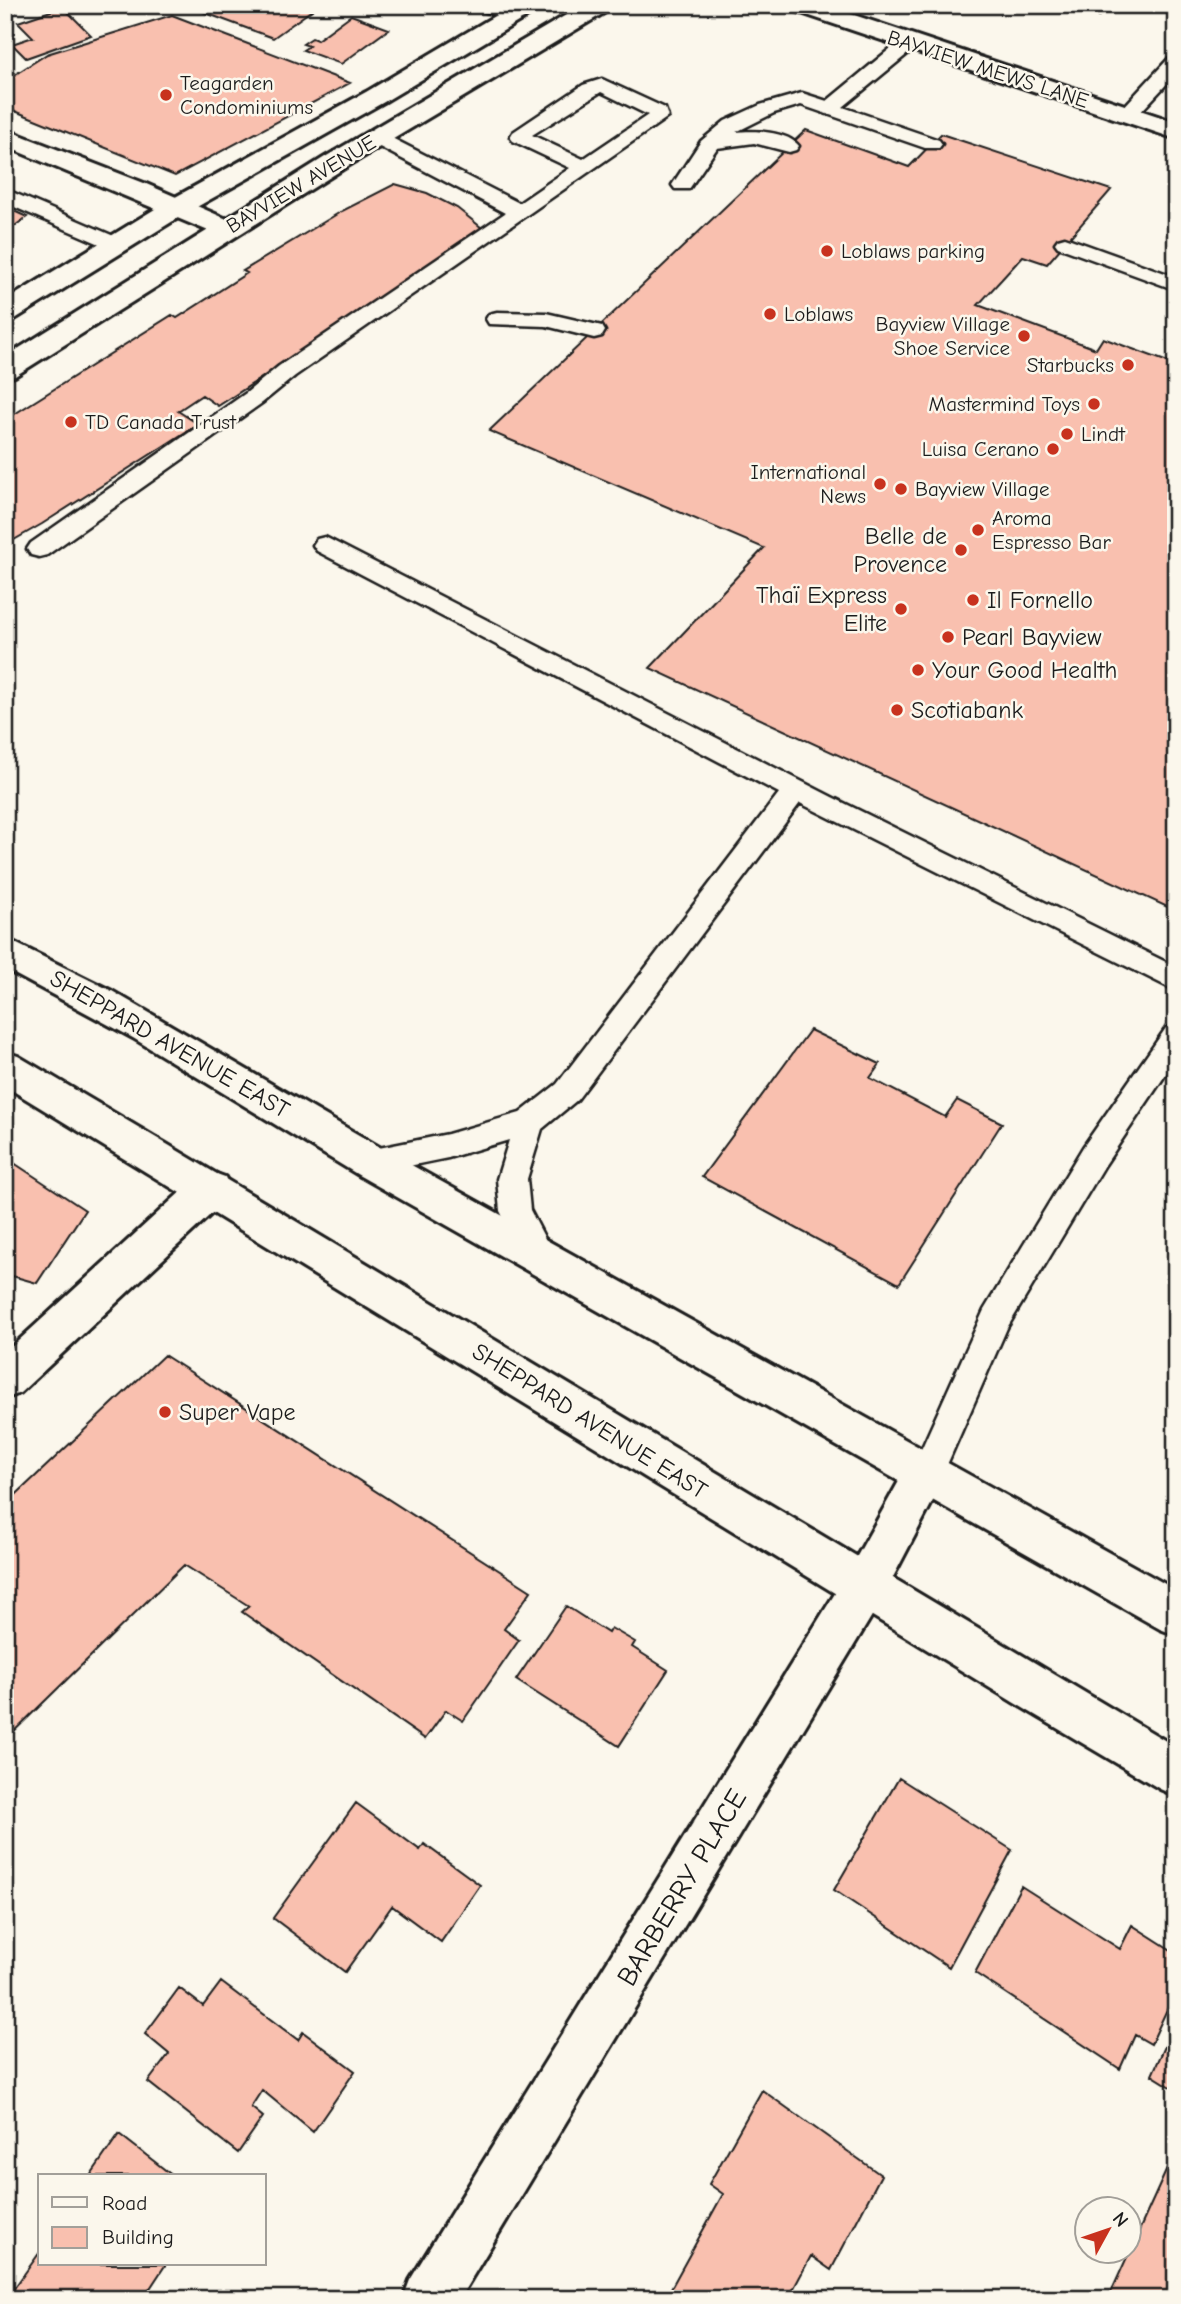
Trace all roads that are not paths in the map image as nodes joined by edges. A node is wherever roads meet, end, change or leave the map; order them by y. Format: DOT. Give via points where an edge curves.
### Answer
graph roads {
  1 [pos="489,5"];
  2 [pos="601,5"];
  3 [pos="800,5"];
  4 [pos="522,10"];
  5 [pos="909,43"];
  6 [pos="1176,62"];
  7 [pos="434,106"];
  8 [pos="830,108"];
  9 [pos="1127,115"];
  10 [pos="1176,131"];
  11 [pos="5,137"];
  12 [pos="377,138"];
  13 [pos="932,144"];
  14 [pos="708,145"];
  15 [pos="789,146"];
  16 [pos="584,167"];
  17 [pos="682,185"];
  18 [pos="5,195"];
  19 [pos="177,207"];
  20 [pos="520,212"];
  21 [pos="227,229"];
  22 [pos="1065,243"];
  23 [pos="116,244"];
  24 [pos="1172,276"];
  25 [pos="5,313"];
  26 [pos="497,318"];
  27 [pos="594,331"];
  28 [pos="5,370"];
  29 [pos="325,545"];
  30 [pos="39,549"];
  31 [pos="796,789"];
  32 [pos="5,952"];
  33 [pos="1176,980"];
  34 [pos="1176,1037"];
  35 [pos="5,1067"];
  36 [pos="529,1122"];
  37 [pos="370,1161"];
  38 [pos="211,1189"];
  39 [pos="540,1256"];
  40 [pos="5,1380"];
  41 [pos="927,1472"];
  42 [pos="863,1589"];
  43 [pos="1176,1614"];
  44 [pos="1176,1773"];
  45 [pos="429,2299"];
  1 -- 4 [label="main road"];
  2 -- 7 [label="main road, BAYVIEW AVENUE"];
  3 -- 5 [label="main road, BAYVIEW MEWS LANE"];
  4 -- 7 [label="main road" via="519,29 470,59"];
  4 -- 19 [label="main road, BAYVIEW AVENUE"];
  5 -- 8 [label="lane"];
  5 -- 9 [label="main road, BAYVIEW MEWS LANE"];
  6 -- 9 [label="lane"];
  7 -- 12 [label="main road, BAYVIEW AVENUE"];
  8 -- 13 [label="lane"];
  8 -- 14 [label="lane" via="802,99 767,109 732,125"];
  9 -- 10 [label="main road, BAYVIEW MEWS LANE"];
  11 -- 19 [label="main road"];
  12 -- 20 [label="lane"];
  12 -- 21 [label="main road, BAYVIEW AVENUE"];
  14 -- 15 [label="lane" via="735,136 756,136"];
  14 -- 17 [label="lane"];
  16 -- 16 [label="lane" via="659,117 657,112 602,85 520,137"];
  16 -- 20 [label="lane"];
  18 -- 23 [label="lane"];
  19 -- 21 [label="main road"];
  19 -- 23 [label="main road, BAYVIEW AVENUE"];
  20 -- 30 [label="lane"];
  21 -- 28 [label="main road, BAYVIEW AVENUE"];
  22 -- 24 [label="lane"];
  23 -- 25 [label="main road, BAYVIEW AVENUE"];
  26 -- 27 [label="lane" via="563,320"];
  29 -- 31 [label="lane"];
  31 -- 33 [label="lane"];
  31 -- 36 [label="lane" via="567,1092"];
  32 -- 37 [label="main road, SHEPPARD AVENUE EAST" via="72,984"];
  34 -- 41 [label="lane" via="1094,1156 995,1320"];
  35 -- 38 [label="main road, SHEPPARD AVENUE EAST"];
  36 -- 37 [label="lane" via="449,1146"];
  36 -- 39 [label="lane" via="512,1179 515,1211"];
  37 -- 39 [label="main road, SHEPPARD AVENUE EAST"];
  38 -- 40 [label="main road"];
  38 -- 42 [label="main road, SHEPPARD AVENUE EAST"];
  39 -- 41 [label="main road, SHEPPARD AVENUE EAST"];
  41 -- 42 [label="main road, BARBERRY PLACE"];
  41 -- 43 [label="main road, SHEPPARD AVENUE EAST"];
  42 -- 44 [label="main road, SHEPPARD AVENUE EAST"];
  42 -- 45 [label="main road, BARBERRY PLACE"];
}
